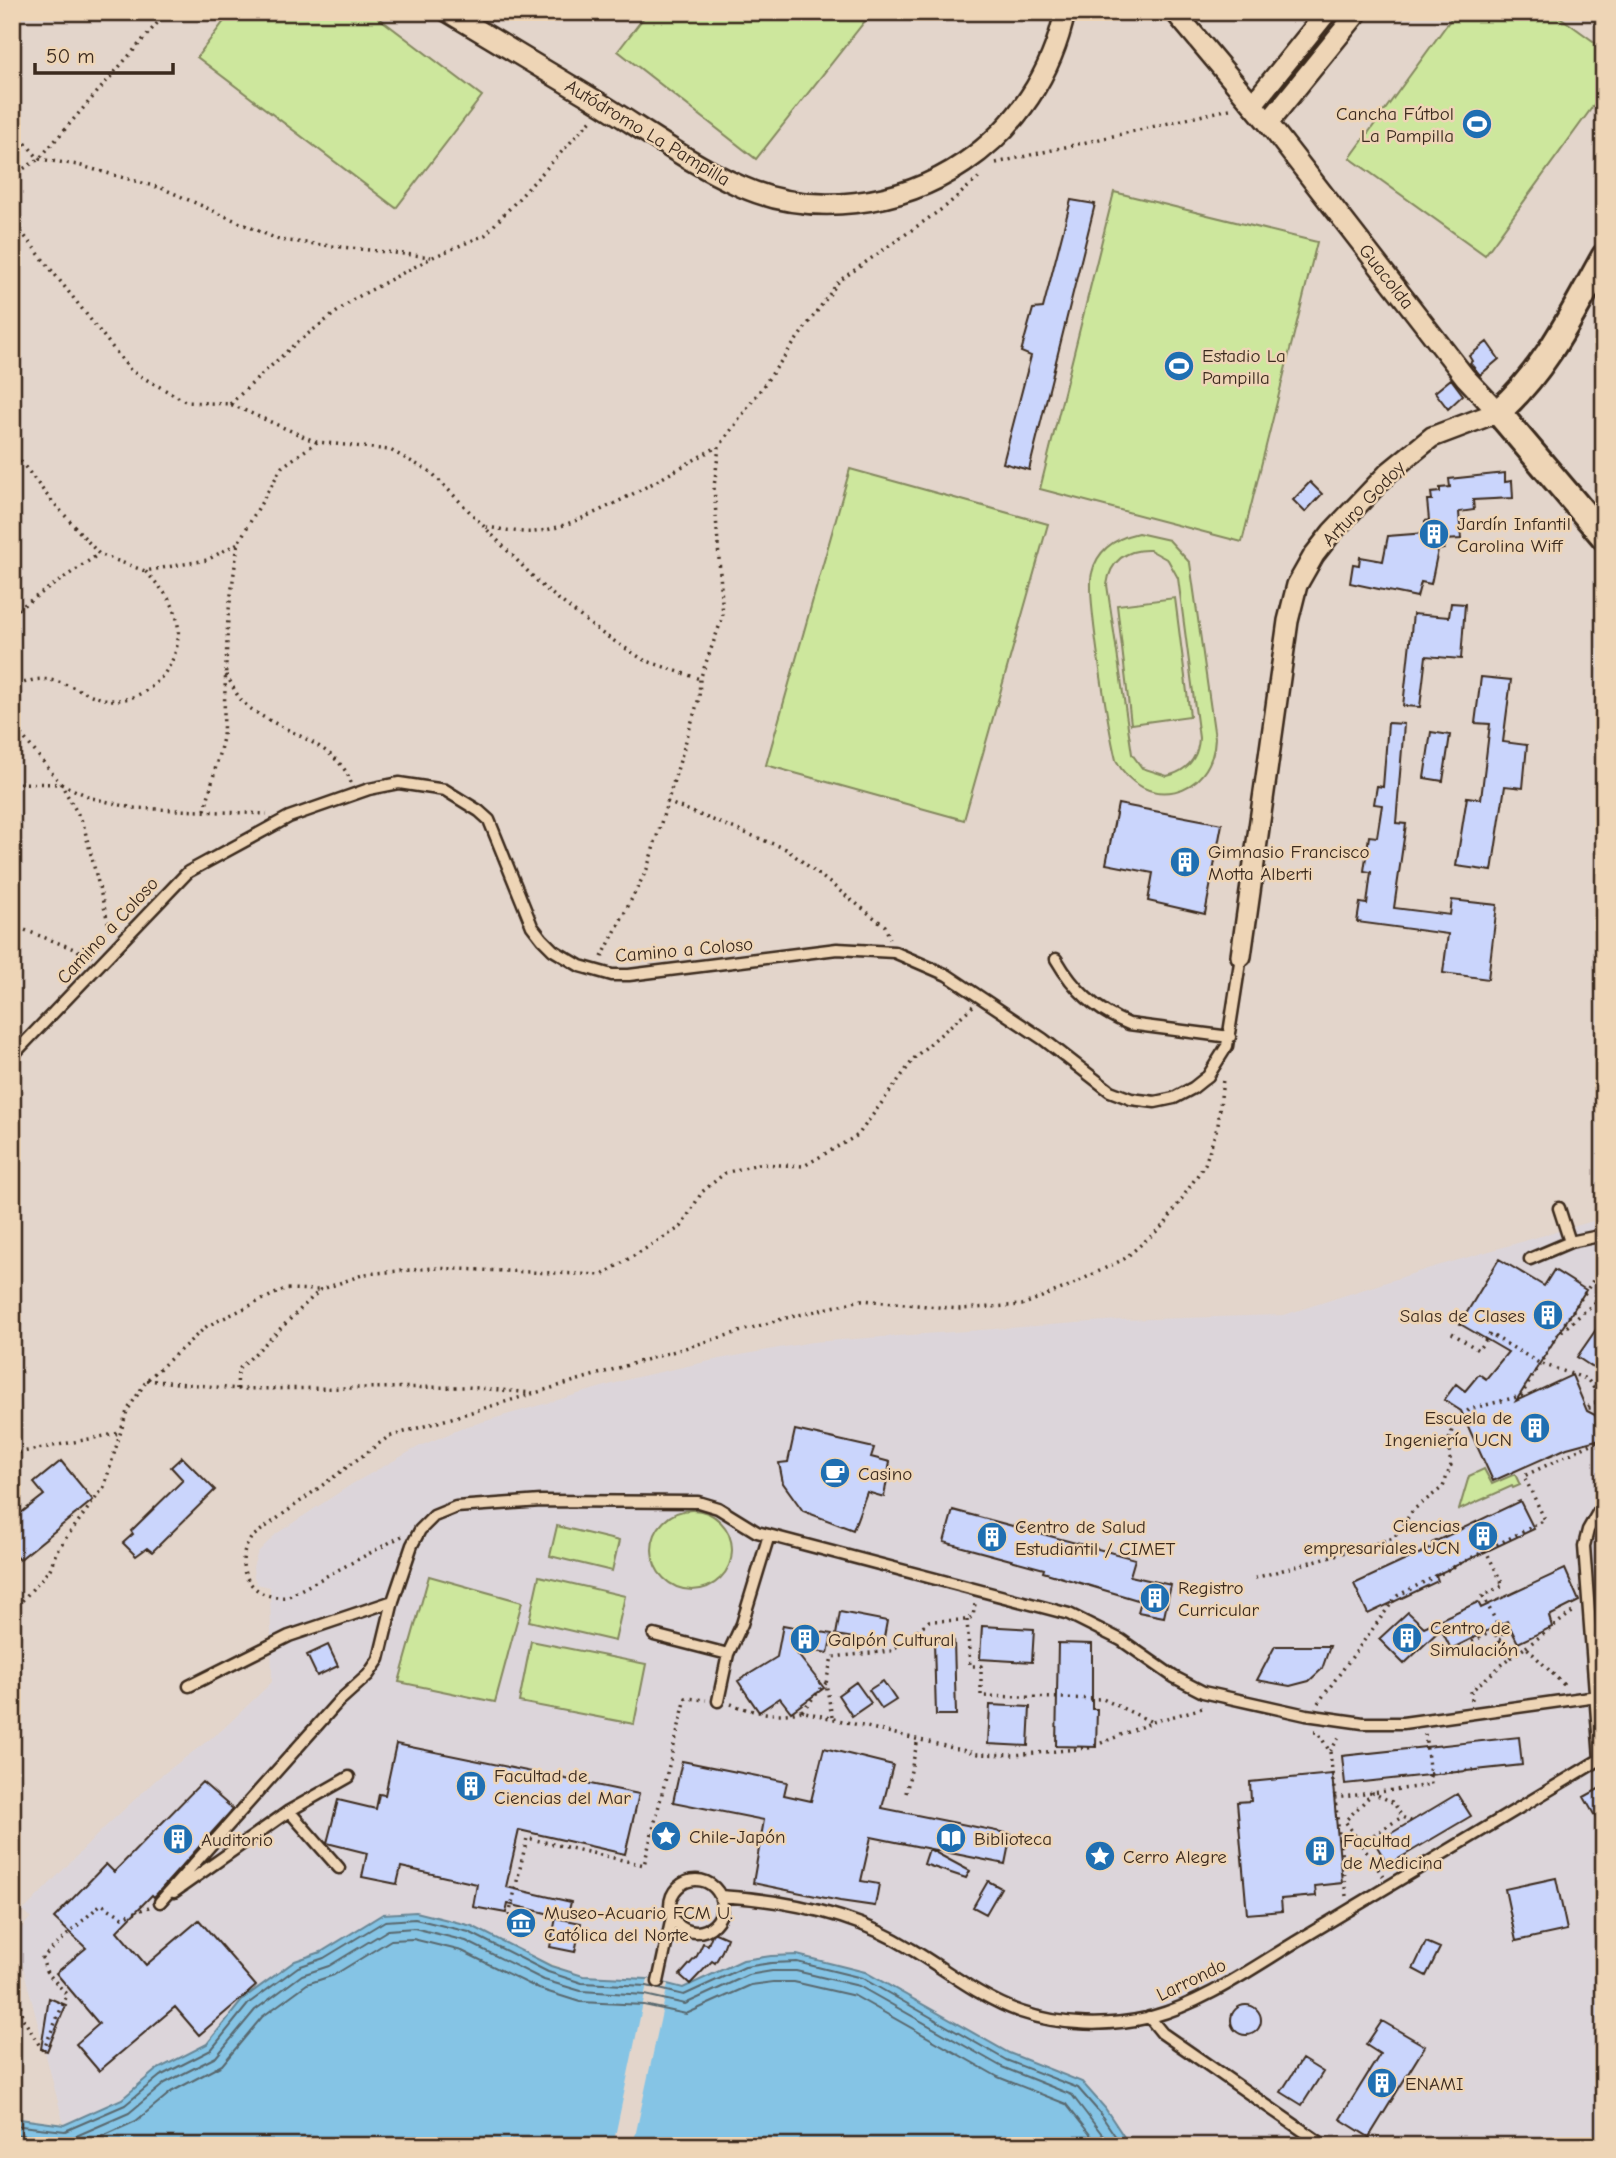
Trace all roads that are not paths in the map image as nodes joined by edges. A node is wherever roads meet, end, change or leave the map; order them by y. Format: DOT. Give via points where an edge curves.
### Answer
graph roads {
  1 [pos="448,12"];
  2 [pos="1065,12"];
  3 [pos="1175,12"];
  4 [pos="1327,12"];
  5 [pos="1358,12"];
  6 [pos="1252,104"];
  7 [pos="1268,123"];
  8 [pos="1604,257"];
  9 [pos="1498,412"];
  10 [pos="1604,537"];
  11 [pos="1241,956"];
  12 [pos="1056,959"];
  13 [pos="1229,1042"];
  14 [pos="12,1056"];
  15 [pos="1559,1208"];
  16 [pos="1604,1235"];
  17 [pos="1570,1242"];
  18 [pos="1530,1259"];
  19 [pos="1604,1502"];
  20 [pos="769,1535"];
  21 [pos="393,1601"];
  22 [pos="654,1634"];
  23 [pos="728,1654"];
  24 [pos="189,1686"];
  25 [pos="1600,1695"];
  26 [pos="718,1701"];
  27 [pos="1602,1758"];
  28 [pos="349,1777"];
  29 [pos="289,1811"];
  30 [pos="339,1868"];
  31 [pos="720,1896"];
  32 [pos="672,1917"];
  33 [pos="658,1982"];
  34 [pos="1150,2017"];
  35 [pos="1325,2146"];
  1 -- 2 [label="street, Autódromo La Pampilla" via="692,162 754,191 838,204 886,197 954,170 1010,124 1050,62"];
  3 -- 6 [label="street, Guacolda"];
  4 -- 6 [label="street"];
  5 -- 7 [label="street"];
  6 -- 7 [label="street, Guacolda"];
  7 -- 9 [label="street, Guacolda" via="1465,377"];
  8 -- 9 [label="street, Arturo Godoy" via="1525,388"];
  9 -- 10 [label="street, Guacolda"];
  9 -- 11 [label="street, Arturo Godoy" via="1432,437 1389,472 1332,531 1297,585 1288,621"];
  11 -- 13 [label="lane, Camino a Coloso"];
  12 -- 13 [label="lane" via="1077,991 1114,1018"];
  13 -- 14 [label="lane, Camino a Coloso" via="1208,1076 1192,1088 1174,1098 1144,1102 1110,1091 1043,1039 931,965 894,952 837,949 629,975 595,972 566,959 532,926 489,820 469,802 445,790 415,783 384,785 289,817 188,872"];
  15 -- 17 [label="lane"];
  16 -- 17 [label="lane"];
  17 -- 18 [label="lane"];
  19 -- 25 [label="lane" via="1585,1537"];
  20 -- 21 [label="lane" via="746,1527 718,1508 687,1500 456,1507 425,1523 412,1545"];
  20 -- 23 [label="lane" via="742,1625"];
  20 -- 25 [label="lane" via="977,1588 1089,1623 1189,1686 1306,1715 1363,1723 1422,1721"];
  21 -- 24 [label="lane" via="289,1636"];
  21 -- 29 [label="lane" via="385,1644 368,1675 338,1702 160,1902"];
  22 -- 23 [label="lane"];
  23 -- 26 [label="lane"];
  25 -- 27 [label="lane"];
  27 -- 34 [label="lane, Larrondo" via="1196,2000"];
  28 -- 29 [label="lane"];
  29 -- 30 [label="lane"];
  31 -- 32 [label="lane" via="720,1914 709,1928 690,1932"];
  31 -- 32 [label="lane" via="703,1881 683,1883 670,1897"];
  31 -- 34 [label="lane, Larrondo" via="807,1907 861,1925 910,1948 980,1995 1041,2018 1085,2024"];
  32 -- 33 [label="lane"];
  34 -- 35 [label="lane" via="1162,2032"];
}
